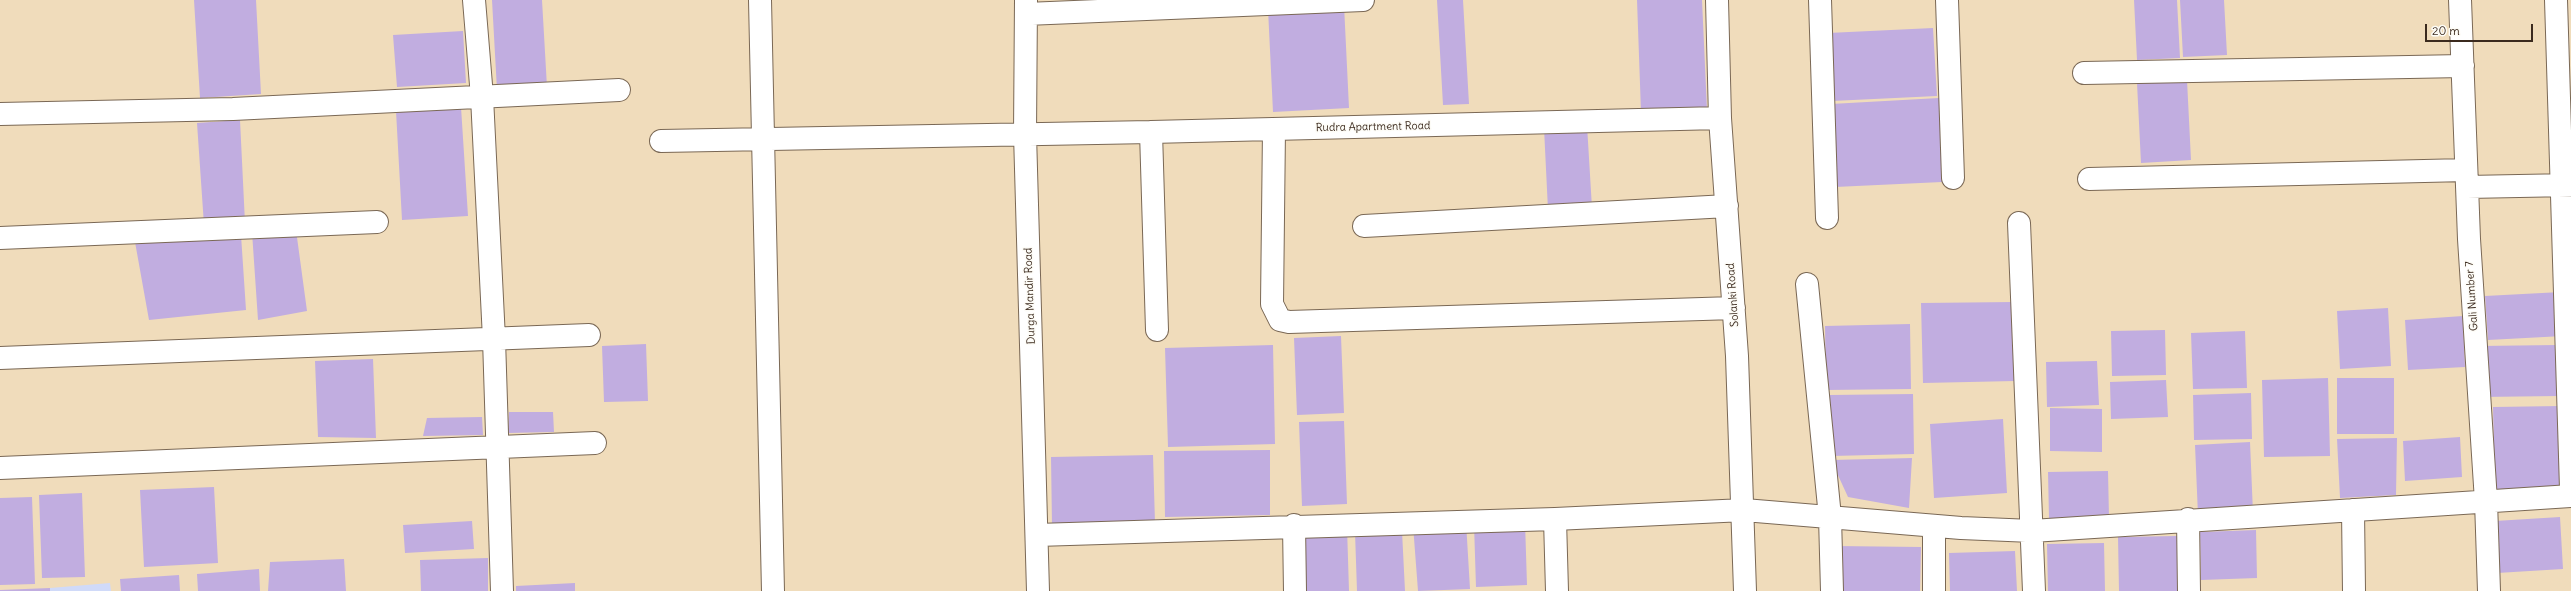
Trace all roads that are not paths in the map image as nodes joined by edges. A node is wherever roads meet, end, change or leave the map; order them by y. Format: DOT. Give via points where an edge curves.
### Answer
graph roads {
  1 [pos="474,0"];
  2 [pos="760,0"];
  3 [pos="1363,0"];
  4 [pos="1717,0"];
  5 [pos="1820,0"];
  6 [pos="1947,0"];
  7 [pos="2460,0"];
  8 [pos="2556,0"];
  9 [pos="1026,7"];
  10 [pos="2463,66"];
  11 [pos="2084,73"];
  12 [pos="619,90"];
  13 [pos="482,97"];
  14 [pos="0,114"];
  15 [pos="1720,118"];
  16 [pos="1274,129"];
  17 [pos="1151,132"];
  18 [pos="1025,134"];
  19 [pos="762,140"];
  20 [pos="661,141"];
  21 [pos="1953,178"];
  22 [pos="2089,179"];
  23 [pos="2466,179"];
  24 [pos="2567,185"];
  25 [pos="1726,206"];
  26 [pos="1827,218"];
  27 [pos="377,222"];
  28 [pos="2019,223"];
  29 [pos="1364,226"];
  30 [pos="0,238"];
  31 [pos="1807,284"];
  32 [pos="1734,308"];
  33 [pos="1157,330"];
  34 [pos="589,335"];
  35 [pos="494,339"];
  36 [pos="0,358"];
  37 [pos="595,443"];
  38 [pos="496,447"];
  39 [pos="0,468"];
  40 [pos="2571,489"];
  41 [pos="2571,496"];
  42 [pos="2486,501"];
  43 [pos="1744,510"];
  44 [pos="2353,510"];
  45 [pos="1830,517"];
  46 [pos="1555,519"];
  47 [pos="2188,519"];
  48 [pos="1294,525"];
  49 [pos="1934,526"];
  50 [pos="2032,531"];
  51 [pos="1037,535"];
  52 [pos="502,591"];
  53 [pos="773,591"];
  54 [pos="1038,591"];
  55 [pos="1296,591"];
  56 [pos="1557,591"];
  57 [pos="1745,591"];
  58 [pos="1832,591"];
  59 [pos="1934,591"];
  60 [pos="2034,591"];
  61 [pos="2189,591"];
  62 [pos="2354,591"];
  63 [pos="2489,591"];
  1 -- 13 [label="street"];
  2 -- 19 [label="street"];
  3 -- 9 [label="street"];
  4 -- 15 [label="street, Solanki Road"];
  5 -- 26 [label="street"];
  6 -- 21 [label="street"];
  7 -- 10 [label="street, Gali Number 7"];
  8 -- 24 [label="street"];
  9 -- 18 [label="street, Durga Mandir Road"];
  10 -- 11 [label="street"];
  10 -- 23 [label="street, Gali Number 7"];
  12 -- 13 [label="street"];
  13 -- 14 [label="street" via="233,109"];
  13 -- 35 [label="street"];
  15 -- 16 [label="street, Rudra Apartment Road"];
  15 -- 25 [label="street, Solanki Road"];
  16 -- 17 [label="street, Rudra Apartment Road"];
  16 -- 32 [label="street" via="1272,304 1280,320 1289,322"];
  17 -- 18 [label="street, Rudra Apartment Road"];
  17 -- 33 [label="street"];
  18 -- 19 [label="street, Rudra Apartment Road"];
  18 -- 51 [label="street, Durga Mandir Road"];
  19 -- 20 [label="street, Rudra Apartment Road"];
  19 -- 53 [label="street"];
  22 -- 23 [label="street"];
  23 -- 24 [label="street"];
  23 -- 42 [label="street, Gali Number 7"];
  24 -- 40 [label="street"];
  25 -- 29 [label="street"];
  25 -- 32 [label="street, Solanki Road"];
  27 -- 30 [label="street"];
  28 -- 50 [label="street"];
  31 -- 45 [label="street"];
  32 -- 43 [label="street, Solanki Road"];
  34 -- 35 [label="street"];
  35 -- 36 [label="street"];
  35 -- 38 [label="street"];
  37 -- 38 [label="street"];
  38 -- 39 [label="street"];
  38 -- 52 [label="street"];
  41 -- 42 [label="street"];
  42 -- 44 [label="street"];
  42 -- 63 [label="street, Gali Number 7"];
  43 -- 45 [label="street"];
  43 -- 46 [label="street"];
  43 -- 57 [label="street, Solanki Road"];
  44 -- 47 [label="street"];
  44 -- 62 [label="street"];
  45 -- 49 [label="street"];
  45 -- 58 [label="street"];
  46 -- 48 [label="street"];
  46 -- 56 [label="street"];
  47 -- 50 [label="street"];
  47 -- 61 [label="street"];
  48 -- 51 [label="street"];
  48 -- 55 [label="street"];
  49 -- 50 [label="street"];
  49 -- 59 [label="street"];
  50 -- 60 [label="street"];
  51 -- 54 [label="street, Durga Mandir Road"];
}
